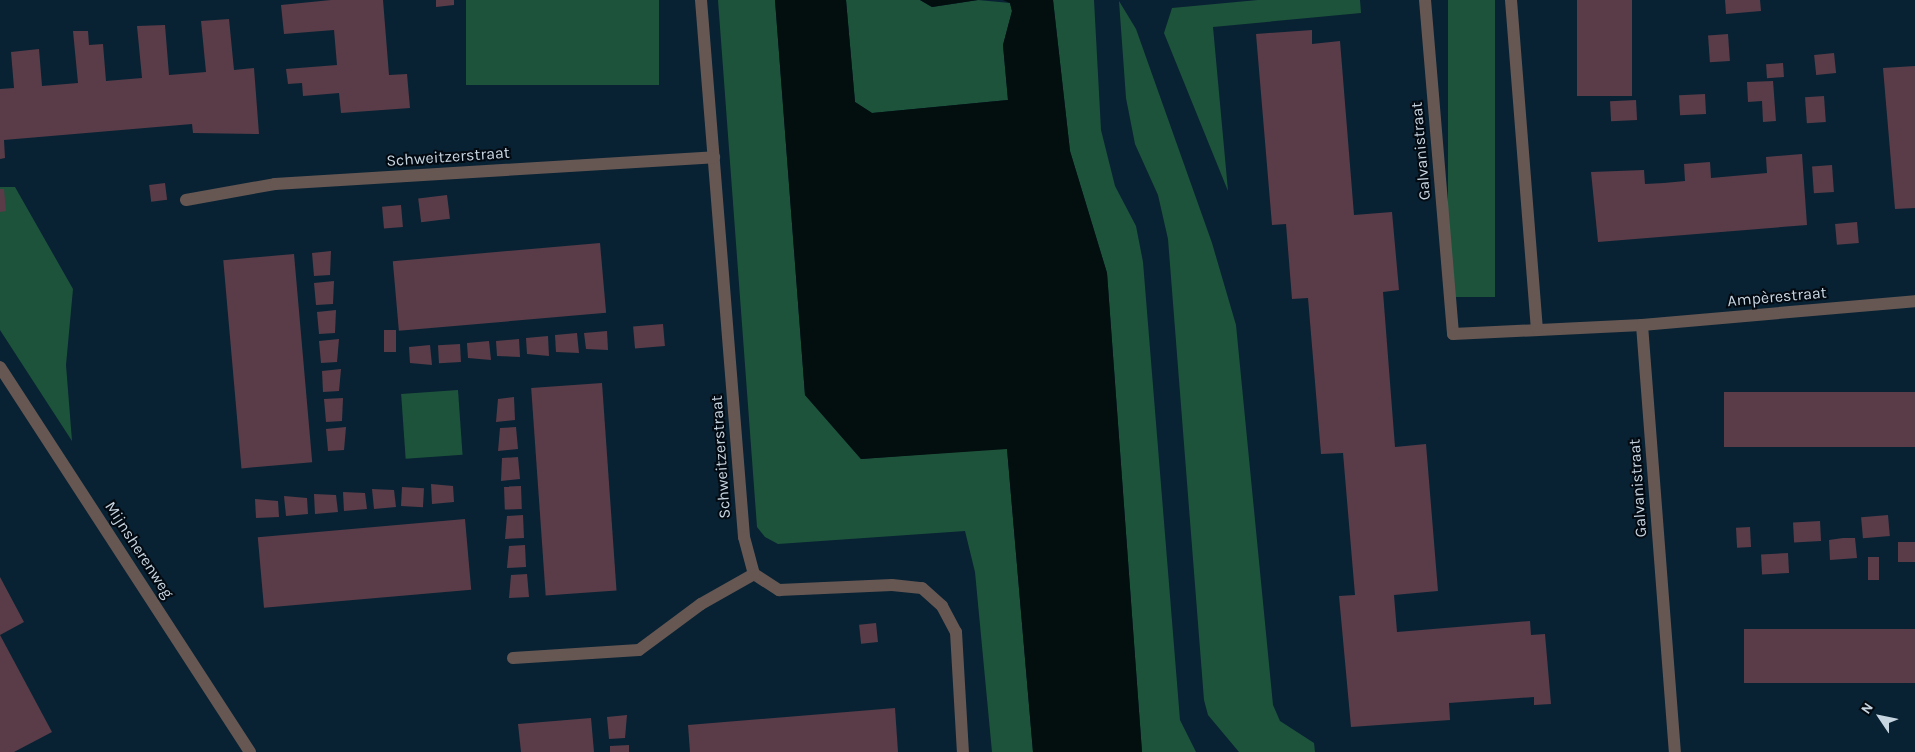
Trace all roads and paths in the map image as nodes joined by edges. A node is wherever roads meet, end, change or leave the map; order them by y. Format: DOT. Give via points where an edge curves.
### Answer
graph roads {
  1 [pos="702,0"];
  2 [pos="1425,0"];
  3 [pos="1511,0"];
  4 [pos="714,157"];
  5 [pos="186,200"];
  6 [pos="1915,301"];
  7 [pos="1642,325"];
  8 [pos="1537,329"];
  9 [pos="0,367"];
  10 [pos="754,574"];
  11 [pos="512,658"];
  12 [pos="250,752"];
  13 [pos="963,752"];
  14 [pos="1675,752"];
  1 -- 4 [label="street, Schweitzerstraat"];
  2 -- 8 [label="street, Galvanistraat" via="1453,334"];
  3 -- 8 [label="street"];
  4 -- 5 [label="street, Schweitzerstraat" via="275,184"];
  4 -- 10 [label="street, Schweitzerstraat" via="744,537"];
  6 -- 7 [label="street, Ampèrestraat"];
  7 -- 8 [label="street, Galvanistraat"];
  7 -- 14 [label="street, Galvanistraat"];
  9 -- 12 [label="street, Mijnsherenweg"];
  10 -- 11 [label="street" via="701,604 640,650"];
  10 -- 13 [label="street" via="779,590 892,585 922,588 942,606 956,632"];
}
